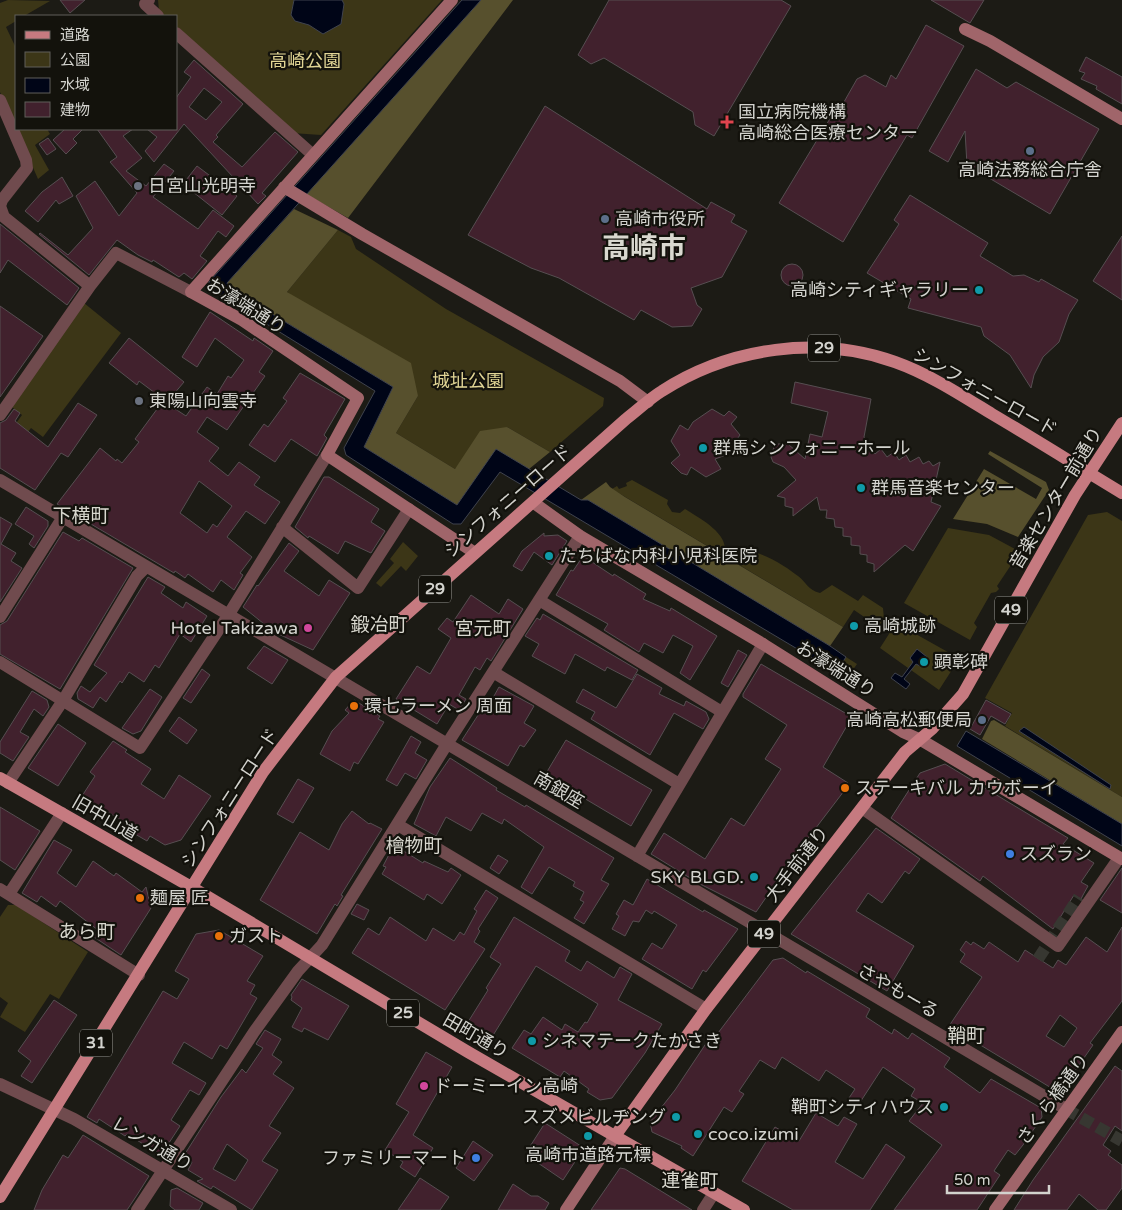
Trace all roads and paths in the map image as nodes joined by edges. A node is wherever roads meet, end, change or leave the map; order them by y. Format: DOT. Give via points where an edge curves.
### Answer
graph roads {
  1 [pos="148,0"];
  2 [pos="452,0"];
  3 [pos="157,15"];
  4 [pos="965,29"];
  5 [pos="178,35"];
  6 [pos="0,100"];
  7 [pos="1122,119"];
  8 [pos="313,155"];
  9 [pos="287,188"];
  10 [pos="1,212"];
  11 [pos="90,286"];
  12 [pos="191,292"];
  13 [pos="648,402"];
  14 [pos="0,415"];
  15 [pos="1122,423"];
  16 [pos="327,455"];
  17 [pos="1089,473"];
  18 [pos="0,480"];
  19 [pos="1122,493"];
  20 [pos="534,502"];
  21 [pos="409,509"];
  22 [pos="63,517"];
  23 [pos="282,527"];
  24 [pos="580,536"];
  25 [pos="475,553"];
  26 [pos="146,567"];
  27 [pos="539,600"];
  28 [pos="228,614"];
  29 [pos="0,617"];
  30 [pos="763,644"];
  31 [pos="0,662"];
  32 [pos="493,672"];
  33 [pos="336,677"];
  34 [pos="64,699"];
  35 [pos="722,712"];
  36 [pos="922,740"];
  37 [pos="447,744"];
  38 [pos="4,780"];
  39 [pos="679,784"];
  40 [pos="862,808"];
  41 [pos="62,813"];
  42 [pos="398,825"];
  43 [pos="637,856"];
  44 [pos="1121,858"];
  45 [pos="193,888"];
  46 [pos="5,892"];
  47 [pos="766,932"];
  48 [pos="310,957"];
  49 [pos="138,975"];
  50 [pos="706,1009"];
  51 [pos="1122,1032"];
  52 [pos="0,1084"];
  53 [pos="1066,1109"];
  54 [pos="54,1111"];
  55 [pos="615,1136"];
  56 [pos="162,1171"];
  57 [pos="714,1193"];
  58 [pos="0,1197"];
  59 [pos="138,1210"];
  60 [pos="231,1210"];
  61 [pos="566,1210"];
  62 [pos="703,1210"];
  63 [pos="744,1210"];
  64 [pos="995,1210"];
  1 -- 3 [label="street" via="145,4"];
  2 -- 8 [label="street, お濠端通り"];
  4 -- 7 [label="street"];
  5 -- 8 [label="street"];
  6 -- 10 [label="street" via="27,168 2,200"];
  8 -- 9 [label="street, お濠端通り"];
  9 -- 12 [label="street, お濠端通り"];
  9 -- 13 [label="street" via="620,381"];
  10 -- 11 [label="street"];
  11 -- 12 [label="street" via="116,252"];
  11 -- 14 [label="street"];
  12 -- 16 [label="street, お濠端通り" via="242,320 358,398"];
  13 -- 17 [label="main road, シンフォニーロード / 29" via="682,381 746,355 804,347 849,350 895,362 933,380"];
  13 -- 20 [label="main road, シンフォニーロード / 29"];
  15 -- 17 [label="main road, 音楽センター前通り / 49"];
  16 -- 21 [label="street"];
  16 -- 23 [label="street"];
  17 -- 19 [label="main road, 29"];
  17 -- 36 [label="main road, 音楽センター前通り / 49" via="963,694"];
  18 -- 22 [label="street, 南銀座"];
  20 -- 24 [label="street, お濠端通り"];
  20 -- 25 [label="main road, シンフォニーロード / 29"];
  21 -- 23 [label="street" via="358,588"];
  21 -- 25 [label="street"];
  22 -- 26 [label="street, 南銀座"];
  22 -- 29 [label="street"];
  23 -- 28 [label="street"];
  24 -- 27 [label="street"];
  24 -- 30 [label="street, お濠端通り"];
  25 -- 33 [label="main road, シンフォニーロード / 29"];
  26 -- 28 [label="street, 南銀座"];
  26 -- 34 [label="street" via="137,576"];
  27 -- 32 [label="street"];
  27 -- 35 [label="street"];
  28 -- 33 [label="street, 南銀座"];
  28 -- 34 [label="street" via="140,748"];
  30 -- 35 [label="street"];
  30 -- 36 [label="street, お濠端通り" via="902,732"];
  31 -- 34 [label="street"];
  32 -- 37 [label="street"];
  32 -- 39 [label="street"];
  33 -- 37 [label="street, 南銀座"];
  33 -- 45 [label="main road, シンフォニーロード / 29" via="263,772"];
  34 -- 38 [label="street"];
  35 -- 39 [label="street"];
  36 -- 40 [label="main road, 大手前通り / 49" via="906,752"];
  36 -- 44 [label="street, お濠端通り"];
  37 -- 42 [label="street"];
  37 -- 43 [label="street, 南銀座"];
  38 -- 41 [label="main road, 旧中山道 / 25"];
  39 -- 43 [label="street"];
  40 -- 44 [label="street" via="1058,946"];
  40 -- 47 [label="main road, 大手前通り / 49"];
  41 -- 45 [label="main road, 旧中山道 / 25"];
  41 -- 46 [label="street"];
  42 -- 48 [label="street" via="322,945"];
  42 -- 50 [label="street"];
  43 -- 47 [label="street, 南銀座"];
  45 -- 48 [label="main road, 田町通り / 25"];
  45 -- 49 [label="main road, シンフォニーロード / 31"];
  46 -- 49 [label="street"];
  47 -- 50 [label="main road, 大手前通り / 49"];
  47 -- 53 [label="street, さやもーる"];
  48 -- 55 [label="main road, 田町通り / 25"];
  48 -- 56 [label="street" via="254,1032"];
  49 -- 54 [label="main road, シンフォニーロード / 31"];
  50 -- 55 [label="main road, 大手前通り / 49"];
  51 -- 53 [label="street, さくら橋通り"];
  52 -- 54 [label="street, レンガ通り"];
  53 -- 64 [label="street, さくら橋通り"];
  54 -- 56 [label="street, レンガ通り" via="74,1119"];
  54 -- 58 [label="main road, シンフォニーロード / 31"];
  55 -- 57 [label="main road, 田町通り / 25"];
  55 -- 61 [label="street"];
  56 -- 59 [label="street"];
  56 -- 60 [label="street, レンガ通り"];
  57 -- 62 [label="street"];
  57 -- 63 [label="main road, 田町通り / 25"];
}
